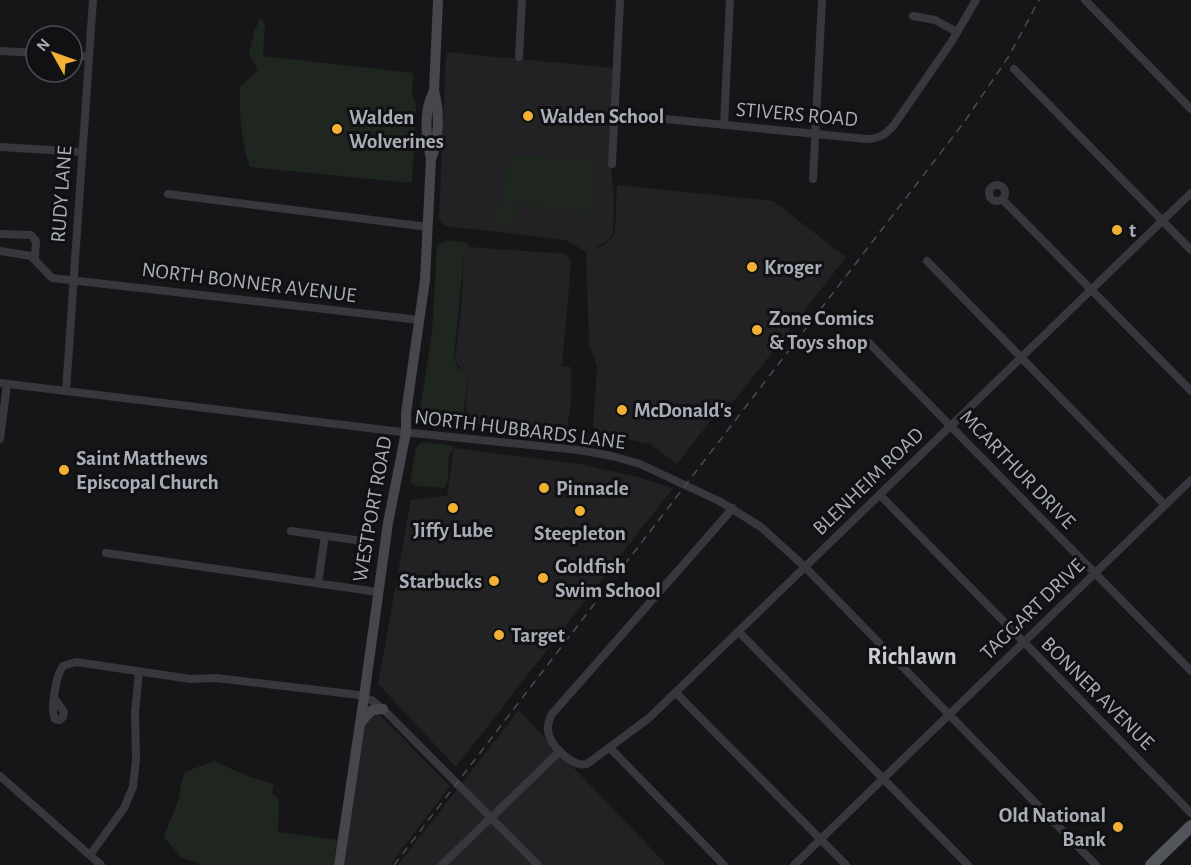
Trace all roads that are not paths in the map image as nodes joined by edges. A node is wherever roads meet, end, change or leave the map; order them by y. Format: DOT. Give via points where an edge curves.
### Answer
graph roads {
  1 [pos="93,0"];
  2 [pos="438,0"];
  3 [pos="522,0"];
  4 [pos="620,0"];
  5 [pos="730,0"];
  6 [pos="822,0"];
  7 [pos="976,0"];
  8 [pos="1084,0"];
  9 [pos="913,16"];
  10 [pos="957,32"];
  11 [pos="0,51"];
  12 [pos="24,52"];
  13 [pos="84,57"];
  14 [pos="89,57"];
  15 [pos="519,57"];
  16 [pos="1014,69"];
  17 [pos="1191,109"];
  18 [pos="615,114"];
  19 [pos="724,125"];
  20 [pos="816,133"];
  21 [pos="0,147"];
  22 [pos="82,152"];
  23 [pos="612,164"];
  24 [pos="813,179"];
  25 [pos="1191,193"];
  26 [pos="168,194"];
  27 [pos="1002,199"];
  28 [pos="1162,221"];
  29 [pos="428,226"];
  30 [pos="0,234"];
  31 [pos="1191,250"];
  32 [pos="0,251"];
  33 [pos="35,258"];
  34 [pos="927,261"];
  35 [pos="74,279"];
  36 [pos="1091,289"];
  37 [pos="420,320"];
  38 [pos="870,343"];
  39 [pos="1021,358"];
  40 [pos="4,384"];
  41 [pos="66,391"];
  42 [pos="1191,391"];
  43 [pos="950,427"];
  44 [pos="406,432"];
  45 [pos="0,439"];
  46 [pos="1191,480"];
  47 [pos="880,495"];
  48 [pos="1165,504"];
  49 [pos="733,508"];
  50 [pos="291,531"];
  51 [pos="325,536"];
  52 [pos="363,541"];
  53 [pos="106,553"];
  54 [pos="805,567"];
  55 [pos="1095,573"];
  56 [pos="318,583"];
  57 [pos="378,592"];
  58 [pos="739,632"];
  59 [pos="1024,643"];
  60 [pos="1191,671"];
  61 [pos="139,672"];
  62 [pos="676,693"];
  63 [pos="364,697"];
  64 [pos="55,699"];
  65 [pos="383,709"];
  66 [pos="949,714"];
  67 [pos="361,724"];
  68 [pos="610,748"];
  69 [pos="560,751"];
  70 [pos="0,776"];
  71 [pos="883,778"];
  72 [pos="1191,813"];
  73 [pos="491,817"];
  74 [pos="1191,826"];
  75 [pos="821,840"];
  76 [pos="90,855"];
  77 [pos="101,865"];
  78 [pos="339,865"];
  79 [pos="442,865"];
  80 [pos="538,865"];
  81 [pos="724,865"];
  82 [pos="794,865"];
  83 [pos="846,865"];
  84 [pos="968,865"];
  85 [pos="1096,865"];
  86 [pos="1151,865"];
  1 -- 14 [label="street, RUDY LANE"];
  2 -- 29 [label="main road, WESTPORT ROAD" via="434,91 428,105"];
  3 -- 15 [label="street"];
  4 -- 18 [label="street"];
  5 -- 19 [label="street"];
  6 -- 20 [label="street"];
  7 -- 10 [label="street, STIVERS ROAD"];
  8 -- 17 [label="street"];
  9 -- 10 [label="street" via="931,18"];
  10 -- 20 [label="street, STIVERS ROAD" via="885,134 867,139"];
  11 -- 12 [label="street"];
  13 -- 14 [label="street"];
  14 -- 22 [label="street, RUDY LANE"];
  16 -- 28 [label="street"];
  18 -- 19 [label="street, STIVERS ROAD"];
  18 -- 23 [label="street"];
  19 -- 20 [label="street, STIVERS ROAD"];
  20 -- 24 [label="street"];
  21 -- 22 [label="street"];
  22 -- 35 [label="street, RUDY LANE"];
  25 -- 28 [label="street, BLENHEIM ROAD"];
  26 -- 29 [label="street"];
  27 -- 36 [label="street"];
  28 -- 31 [label="street"];
  28 -- 36 [label="street, BLENHEIM ROAD"];
  29 -- 37 [label="main road, WESTPORT ROAD"];
  30 -- 33 [label="street" via="31,235 36,241"];
  32 -- 33 [label="street"];
  33 -- 35 [label="street, NORTH BONNER AVENUE" via="52,278"];
  34 -- 39 [label="street"];
  35 -- 37 [label="street, NORTH BONNER AVENUE"];
  35 -- 41 [label="street, RUDY LANE"];
  36 -- 39 [label="street, BLENHEIM ROAD"];
  36 -- 42 [label="street"];
  37 -- 44 [label="main road, WESTPORT ROAD"];
  38 -- 43 [label="street, MCARTHUR DRIVE"];
  39 -- 43 [label="street, BLENHEIM ROAD"];
  39 -- 48 [label="street"];
  40 -- 41 [label="street, NORTH HUBBARDS LANE"];
  40 -- 45 [label="street"];
  41 -- 44 [label="street, NORTH HUBBARDS LANE"];
  43 -- 47 [label="street, BLENHEIM ROAD"];
  43 -- 55 [label="street, MCARTHUR DRIVE"];
  44 -- 49 [label="street, NORTH HUBBARDS LANE" via="612,456 640,464"];
  44 -- 57 [label="main road, WESTPORT ROAD"];
  46 -- 48 [label="street, TAGGART DRIVE"];
  47 -- 54 [label="street, BLENHEIM ROAD"];
  47 -- 59 [label="street, BONNER AVENUE"];
  48 -- 55 [label="street, TAGGART DRIVE"];
  49 -- 54 [label="street, NORTH HUBBARDS LANE" via="761,527"];
  49 -- 69 [label="street" via="552,714 548,730"];
  50 -- 51 [label="street"];
  51 -- 52 [label="street"];
  51 -- 56 [label="street"];
  53 -- 56 [label="street"];
  54 -- 58 [label="street, BLENHEIM ROAD"];
  54 -- 66 [label="street, NORTH HUBBARDS LANE"];
  55 -- 59 [label="street, TAGGART DRIVE"];
  55 -- 60 [label="street, MCARTHUR DRIVE"];
  56 -- 57 [label="street"];
  57 -- 63 [label="main road, WESTPORT ROAD"];
  58 -- 62 [label="street, BLENHEIM ROAD"];
  58 -- 71 [label="street"];
  59 -- 66 [label="street, TAGGART DRIVE"];
  59 -- 72 [label="street, BONNER AVENUE"];
  61 -- 63 [label="street"];
  61 -- 64 [label="street" via="76,662 65,665 59,671"];
  61 -- 76 [label="street" via="133,787 124,808"];
  62 -- 68 [label="street, BLENHEIM ROAD"];
  62 -- 75 [label="street"];
  63 -- 65 [label="street"];
  63 -- 67 [label="main road, WESTPORT ROAD"];
  65 -- 67 [label="main road" via="372,710"];
  65 -- 73 [label="street"];
  66 -- 71 [label="street, TAGGART DRIVE"];
  66 -- 85 [label="street, NORTH HUBBARDS LANE"];
  67 -- 78 [label="main road, WESTPORT ROAD"];
  68 -- 69 [label="street, BLENHEIM ROAD" via="582,766"];
  68 -- 81 [label="street"];
  69 -- 73 [label="street"];
  70 -- 76 [label="street"];
  71 -- 75 [label="street, TAGGART DRIVE"];
  71 -- 84 [label="street"];
  73 -- 79 [label="street"];
  73 -- 80 [label="street"];
  74 -- 86 [label="main road"];
  75 -- 82 [label="street, TAGGART DRIVE"];
  75 -- 83 [label="street"];
  76 -- 77 [label="street"];
}
